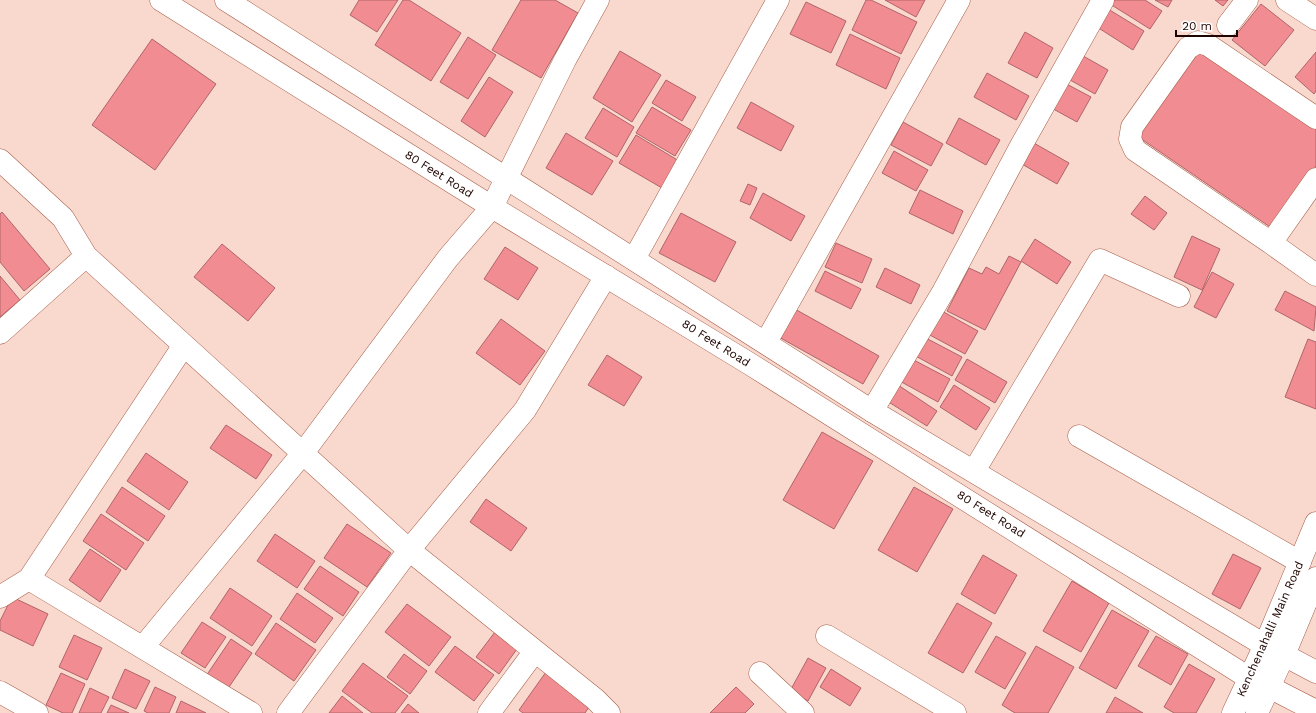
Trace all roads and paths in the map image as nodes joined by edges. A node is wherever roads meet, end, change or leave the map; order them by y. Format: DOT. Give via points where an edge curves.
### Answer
graph roads {
  1 [pos="161,0"];
  2 [pos="226,0"];
  3 [pos="778,0"];
  4 [pos="959,0"];
  5 [pos="1103,0"];
  6 [pos="1247,0"];
  7 [pos="1287,0"];
  8 [pos="594,2"];
  9 [pos="1316,19"];
  10 [pos="1228,25"];
  11 [pos="1316,118"];
  12 [pos="0,160"];
  13 [pos="506,179"];
  14 [pos="1316,179"];
  15 [pos="492,207"];
  16 [pos="1271,243"];
  17 [pos="86,256"];
  18 [pos="634,259"];
  19 [pos="1316,275"];
  20 [pos="606,276"];
  21 [pos="1179,296"];
  22 [pos="0,333"];
  23 [pos="766,342"];
  24 [pos="184,345"];
  25 [pos="872,411"];
  26 [pos="1079,436"];
  27 [pos="303,453"];
  28 [pos="974,471"];
  29 [pos="1316,523"];
  30 [pos="409,550"];
  31 [pos="1300,562"];
  32 [pos="1316,578"];
  33 [pos="29,579"];
  34 [pos="0,597"];
  35 [pos="826,636"];
  36 [pos="143,647"];
  37 [pos="1275,650"];
  38 [pos="535,652"];
  39 [pos="1316,672"];
  40 [pos="760,673"];
  41 [pos="1260,682"];
  42 [pos="0,692"];
  43 [pos="243,711"];
  44 [pos="1316,711"];
  45 [pos="37,713"];
  46 [pos="288,713"];
  47 [pos="489,713"];
  48 [pos="609,713"];
  49 [pos="803,713"];
  50 [pos="954,713"];
  51 [pos="1233,713"];
  52 [pos="1257,713"];
  1 -- 15 [label="street, 80 Feet Road"];
  2 -- 13 [label="street"];
  3 -- 18 [label="street"];
  4 -- 23 [label="street"];
  5 -- 25 [label="street" via="943,292"];
  6 -- 10 [label="street"];
  7 -- 9 [label="street"];
  8 -- 13 [label="street"];
  11 -- 16 [label="street" via="1208,45 1198,42 1188,48 1132,127 1130,139 1135,150"];
  12 -- 17 [label="street" via="63,218"];
  13 -- 15 [label="street"];
  13 -- 18 [label="street"];
  14 -- 16 [label="street"];
  15 -- 20 [label="street, 80 Feet Road"];
  15 -- 27 [label="street" via="448,258"];
  16 -- 19 [label="street"];
  17 -- 22 [label="street"];
  17 -- 24 [label="street"];
  18 -- 23 [label="street"];
  20 -- 30 [label="street" via="525,410"];
  20 -- 41 [label="street, 80 Feet Road"];
  21 -- 28 [label="street" via="1100,260"];
  23 -- 25 [label="street"];
  24 -- 27 [label="street"];
  24 -- 33 [label="street"];
  25 -- 28 [label="street"];
  26 -- 31 [label="street"];
  27 -- 30 [label="street"];
  27 -- 36 [label="street"];
  28 -- 37 [label="street"];
  29 -- 31 [label="street, Kenchenahalli Main Road"];
  30 -- 38 [label="street"];
  30 -- 46 [label="street"];
  31 -- 37 [label="street, Kenchenahalli Main Road"];
  32 -- 37 [label="street, Kenchenahalli Main Road"];
  33 -- 34 [label="street"];
  33 -- 36 [label="street"];
  35 -- 50 [label="street"];
  36 -- 43 [label="street"];
  37 -- 39 [label="street"];
  37 -- 41 [label="street, Kenchenahalli Main Road"];
  38 -- 47 [label="street"];
  38 -- 48 [label="street"];
  40 -- 49 [label="street"];
  41 -- 44 [label="street, 80 Feet Road"];
  41 -- 51 [label="street, Kenchenahalli Main Road"];
  41 -- 52 [label="street, Kenchenahalli Main Road"];
  42 -- 45 [label="street"];
}
